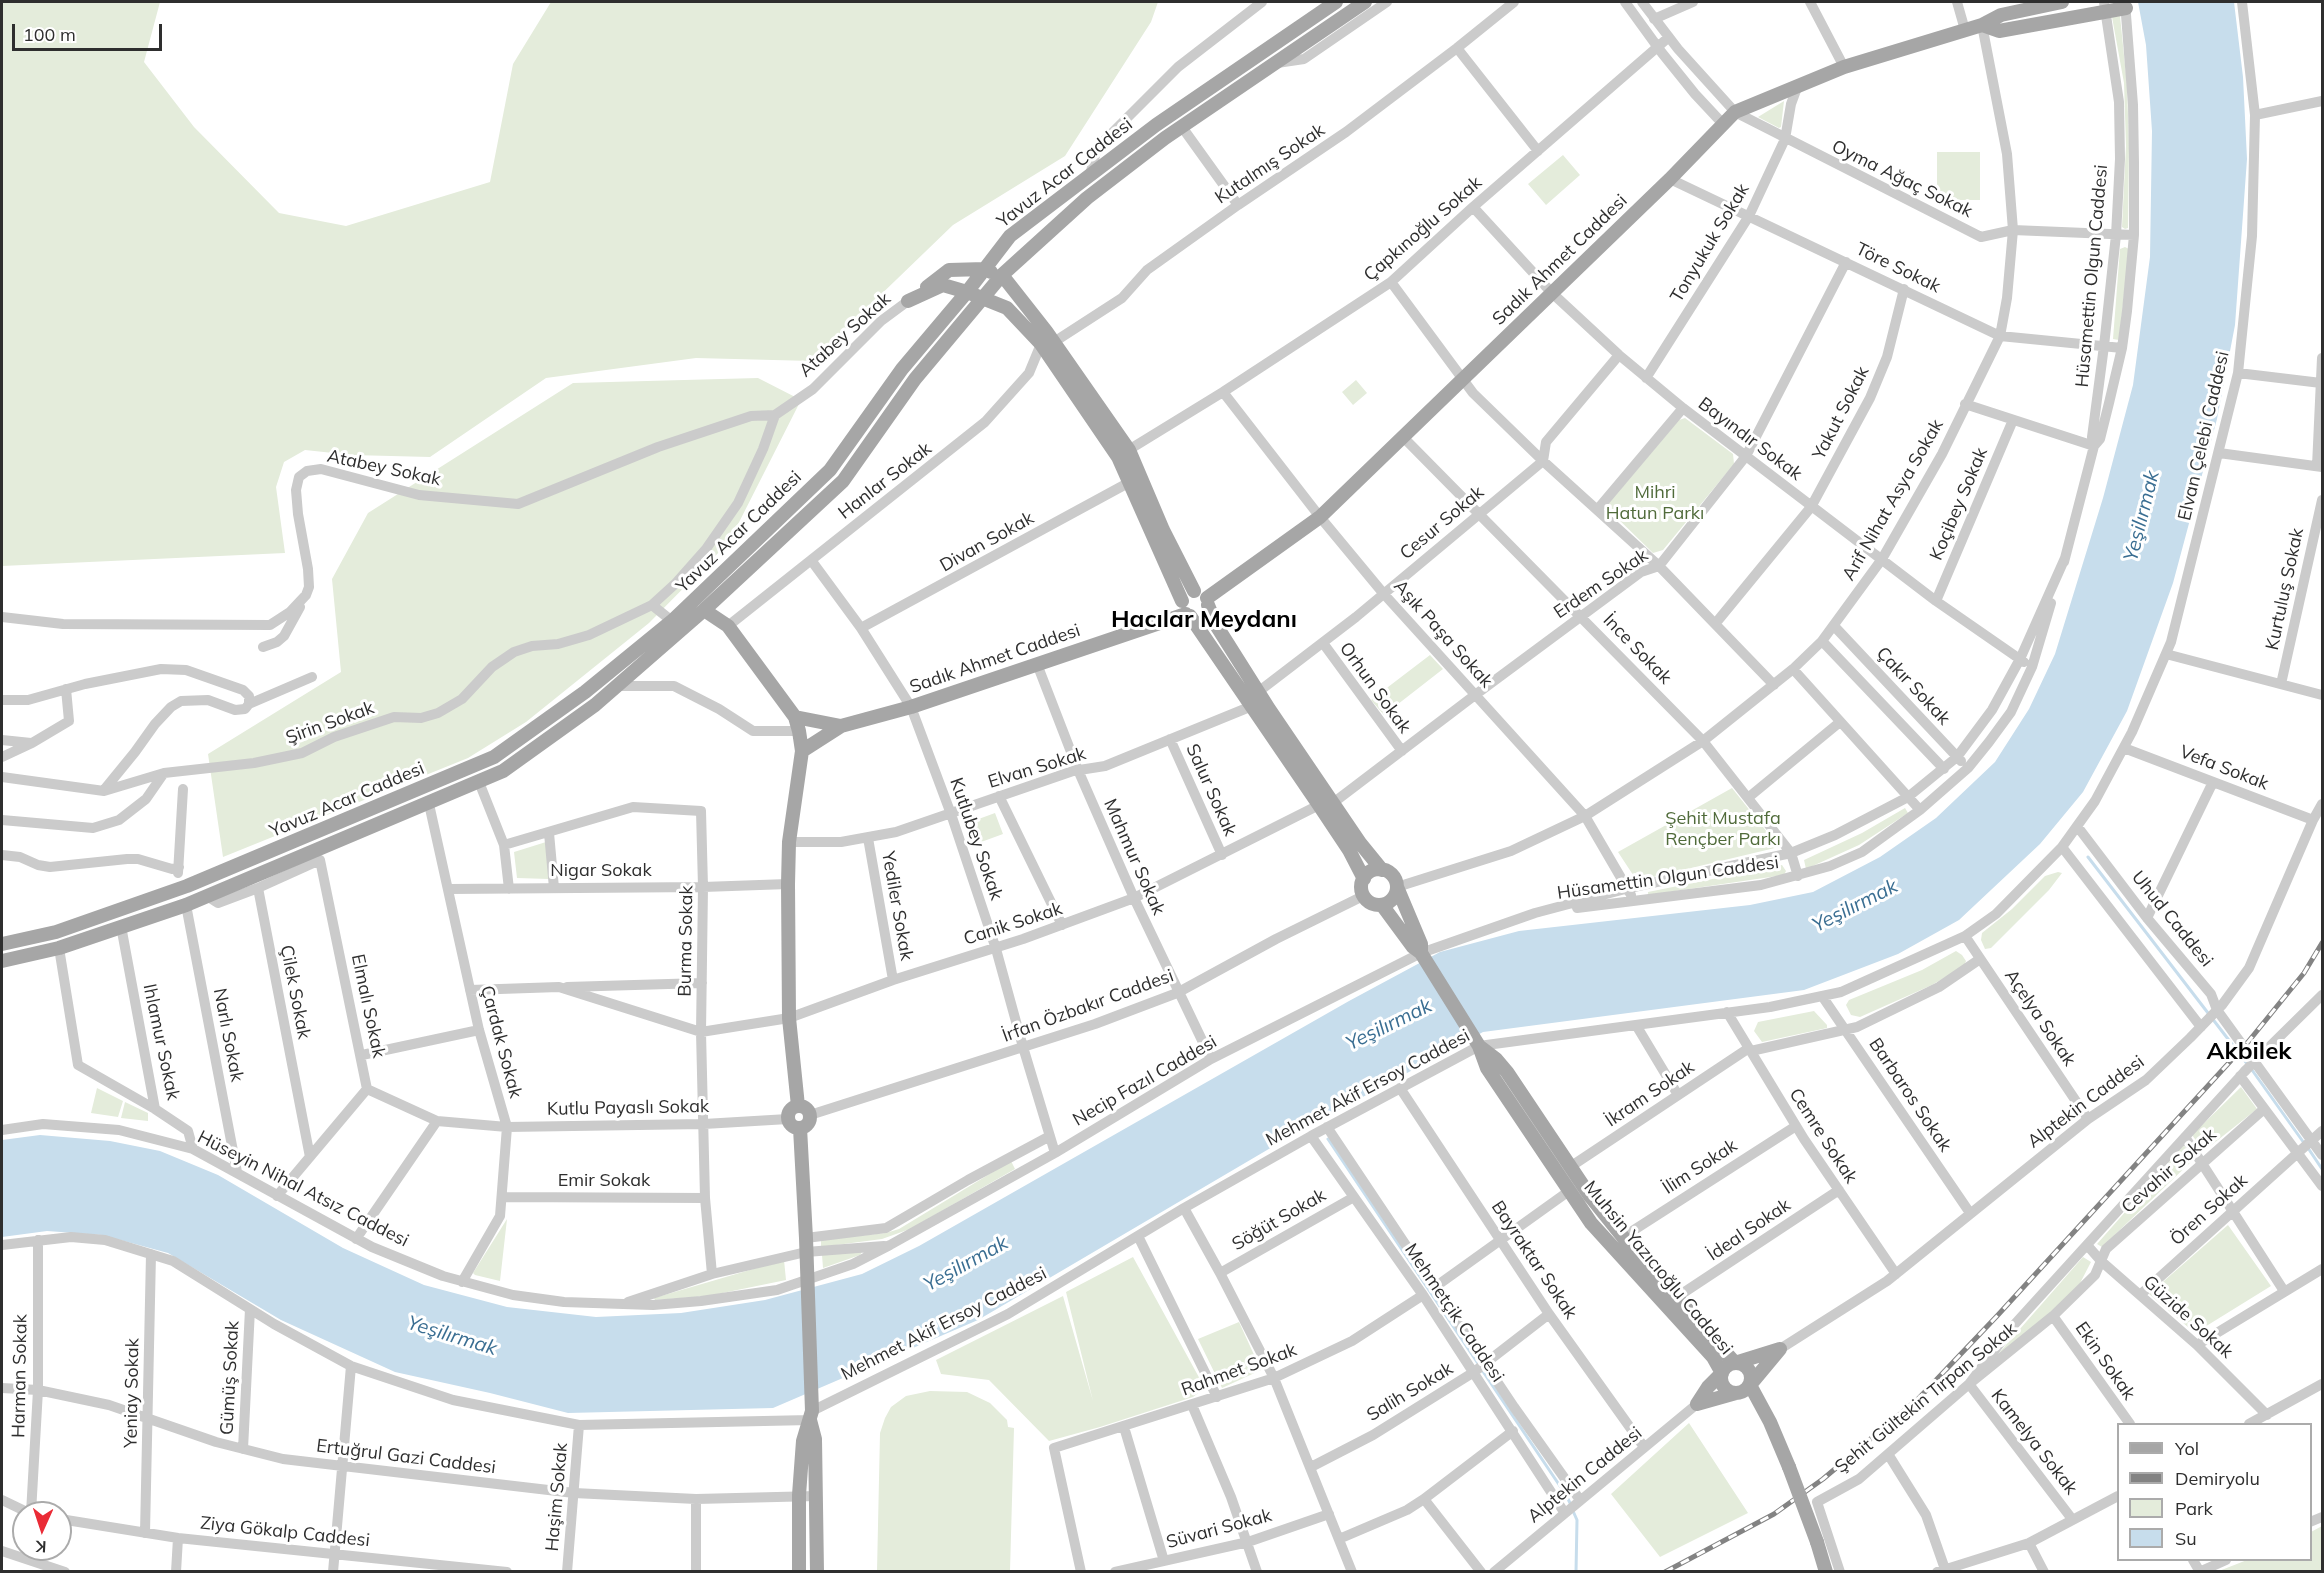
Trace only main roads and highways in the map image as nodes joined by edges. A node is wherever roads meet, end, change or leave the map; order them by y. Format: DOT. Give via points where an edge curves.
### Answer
graph roads {
  1 [pos="1336,2"];
  2 [pos="1365,2"];
  3 [pos="2062,2"];
  4 [pos="2126,5"];
  5 [pos="2104,7"];
  6 [pos="1982,25"];
  7 [pos="985,269"];
  8 [pos="1002,275"];
  9 [pos="967,292"];
  10 [pos="983,299"];
  11 [pos="1047,343"];
  12 [pos="1123,454"];
  13 [pos="1194,591"];
  14 [pos="1207,602"];
  15 [pos="1185,608"];
  16 [pos="704,610"];
  17 [pos="795,717"];
  18 [pos="841,726"];
  19 [pos="802,751"];
  20 [pos="1326,804"];
  21 [pos="1382,870"];
  22 [pos="1364,879"];
  23 [pos="1397,887"];
  24 [pos="1382,905"];
  25 [pos="2,944"];
  26 [pos="1422,956"];
  27 [pos="2,960"];
  28 [pos="1477,1042"];
  29 [pos="798,1106"];
  30 [pos="800,1128"];
  31 [pos="1735,1363"];
  32 [pos="1722,1373"];
  33 [pos="1750,1385"];
  34 [pos="1736,1393"];
  35 [pos="811,1412"];
  36 [pos="799,1572"];
  37 [pos="817,1572"];
  38 [pos="1826,1572"];
  1 -- 7 [label="main road, Yavuz Acar Caddesi" via="1090,175 1010,236"];
  2 -- 8 [label="main road, Yavuz Acar Caddesi" via="1182,127 1088,198"];
  3 -- 6 [label="main road, Sadık Ahmet Caddesi" via="2001,15"];
  4 -- 5 [label="main road, Sadık Ahmet Caddesi"];
  5 -- 6 [label="main road, Sadık Ahmet Caddesi" via="1999,31"];
  6 -- 14 [label="main road, Sadık Ahmet Caddesi" via="1844,67 1736,112 1320,517"];
  7 -- 8 [label="main road"];
  7 -- 9 [label="main road, Yavuz Acar Caddesi"];
  7 -- 9 [label="main road" via="950,270 908,301 943,285"];
  8 -- 10 [label="main road, Yavuz Acar Caddesi"];
  8 -- 11 [label="main road"];
  9 -- 10 [label="main road"];
  9 -- 25 [label="main road, Yavuz Acar Caddesi" via="902,369 830,470 672,621 585,692 494,757 188,886 56,932"];
  10 -- 11 [label="main road" via="1006,308"];
  10 -- 16 [label="main road, Yavuz Acar Caddesi" via="915,380 843,481"];
  11 -- 12 [label="main road"];
  12 -- 13 [label="main road"];
  12 -- 15 [label="main road" via="1128,483"];
  13 -- 14 [label="main road" via="1201,592"];
  13 -- 15 [label="main road" via="1185,595"];
  14 -- 15 [label="main road" via="1203,614"];
  14 -- 20 [label="main road" via="1216,625"];
  15 -- 18 [label="main road, Sadık Ahmet Caddesi" via="1159,622 1037,664"];
  15 -- 20 [label="main road"];
  16 -- 17 [label="main road" via="728,626"];
  16 -- 27 [label="main road, Yavuz Acar Caddesi" via="595,705 503,771 186,906 58,948"];
  17 -- 18 [label="main road, Sadık Ahmet Caddesi"];
  17 -- 19 [label="main road"];
  18 -- 19 [label="main road, Sadık Ahmet Caddesi"];
  19 -- 29 [label="main road" via="789,842 788,884 789,1018"];
  20 -- 21 [label="main road"];
  20 -- 22 [label="main road"];
  21 -- 22 [label="main road" via="1371,872"];
  21 -- 23 [label="main road" via="1392,876"];
  22 -- 24 [label="main road" via="1363,896"];
  23 -- 24 [label="main road" via="1391,901"];
  23 -- 26 [label="main road" via="1422,944"];
  24 -- 26 [label="main road"];
  26 -- 28 [label="main road"];
  28 -- 31 [label="main road, Muhsin Yazıcıoğlu Caddesi" via="1507,1072 1590,1197"];
  28 -- 32 [label="main road, Muhsin Yazıcıoğlu Caddesi" via="1487,1068 1592,1223 1713,1357"];
  29 -- 30 [label="main road" via="810,1114 809,1122"];
  29 -- 30 [label="main road" via="791,1108 788,1119 793,1127"];
  30 -- 35 [label="main road"];
  31 -- 32 [label="main road"];
  31 -- 33 [label="main road" via="1749,1369"];
  31 -- 33 [label="main road" via="1780,1349"];
  32 -- 34 [label="main road" via="1724,1386"];
  32 -- 34 [label="main road" via="1697,1404"];
  33 -- 34 [label="main road"];
  33 -- 38 [label="main road, bridge" via="1789,1467"];
  35 -- 36 [label="main road" via="803,1441"];
  35 -- 37 [label="main road"];
}
